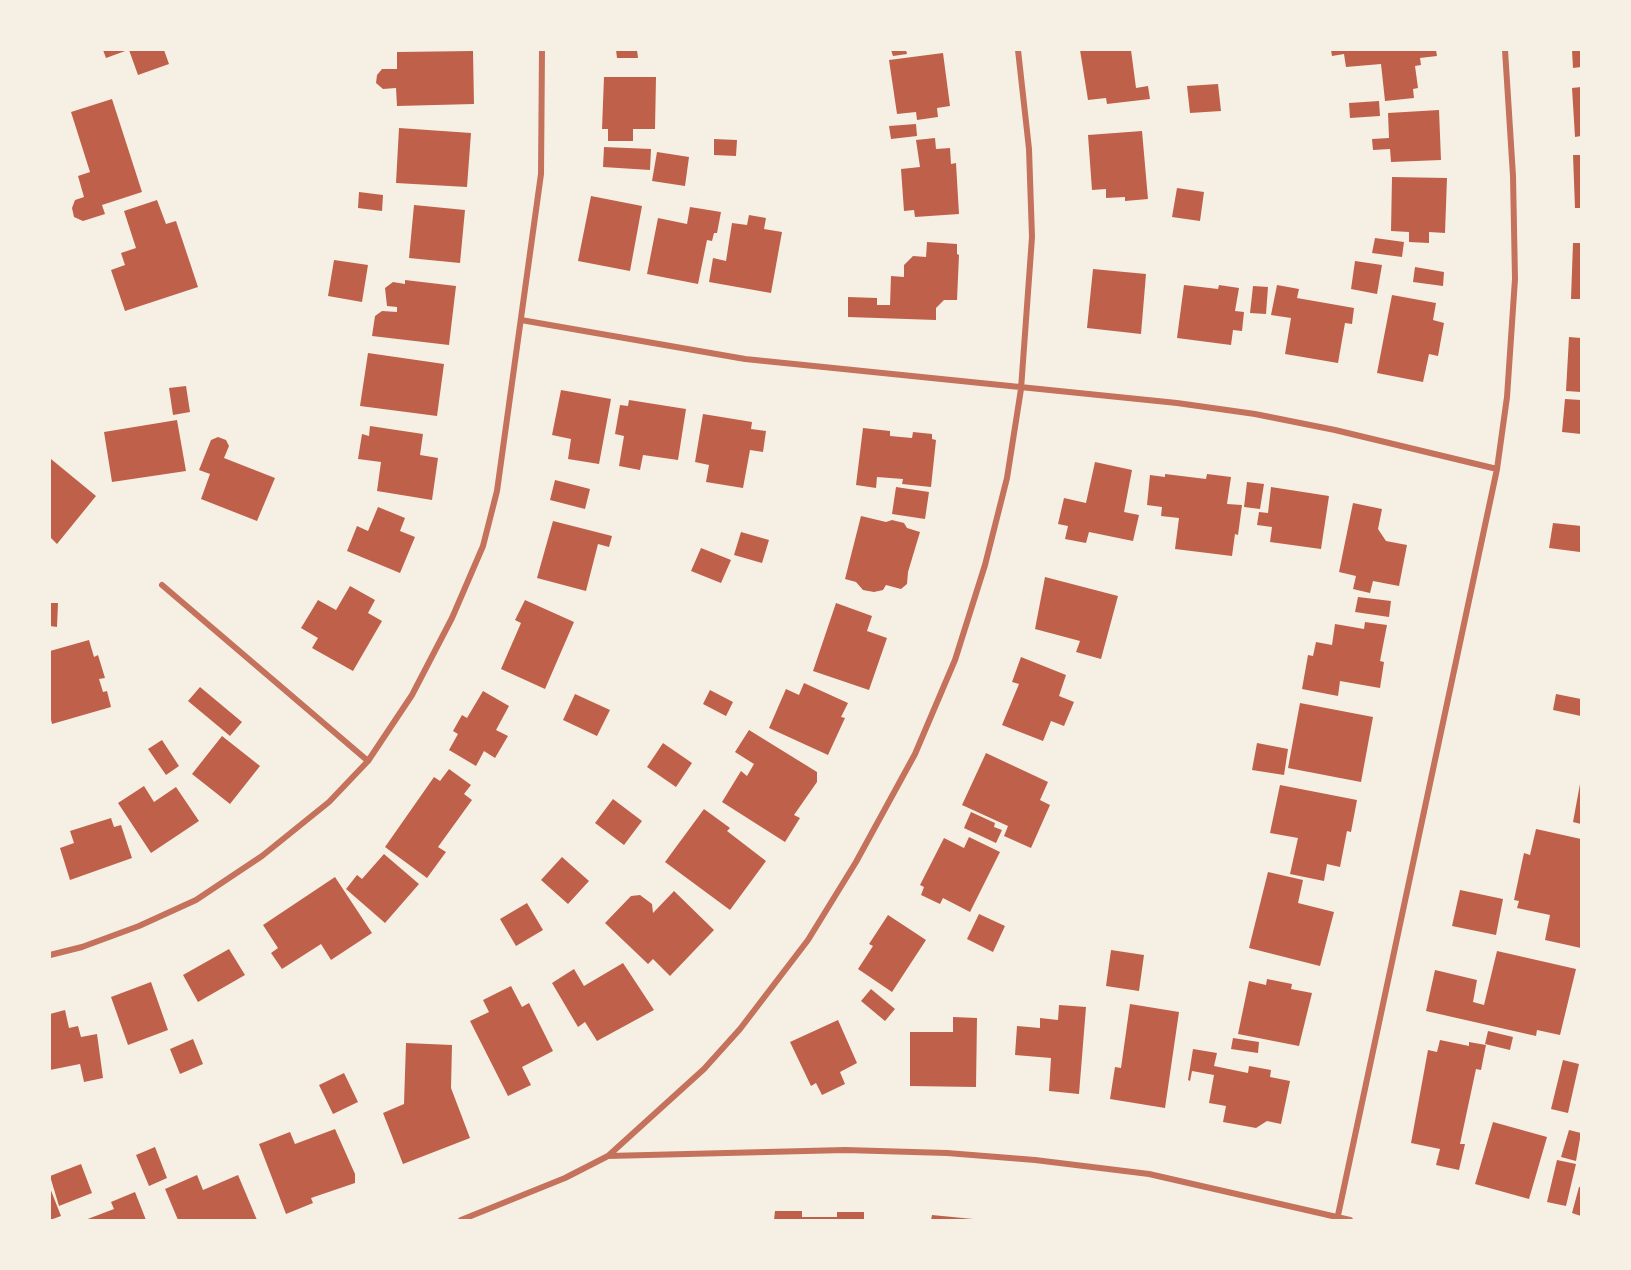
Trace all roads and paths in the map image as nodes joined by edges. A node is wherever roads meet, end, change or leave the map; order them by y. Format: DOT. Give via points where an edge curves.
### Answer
graph roads {
  1 [pos="542,50"];
  2 [pos="1018,50"];
  3 [pos="1505,50"];
  4 [pos="521,320"];
  5 [pos="1022,389"];
  6 [pos="1497,469"];
  7 [pos="162,585"];
  8 [pos="368,761"];
  9 [pos="50,955"];
  10 [pos="608,1156"];
  11 [pos="1338,1219"];
  12 [pos="461,1221"];
  13 [pos="1350,1221"];
  1 -- 4 [label="street" via="541,174"];
  2 -- 5 [label="street" via="1029,149 1032,237"];
  3 -- 6 [label="street" via="1515,279 1508,397"];
  4 -- 5 [label="street" via="745,359"];
  4 -- 8 [label="street" via="497,491 483,546 412,695"];
  5 -- 6 [label="street" via="1255,414"];
  5 -- 10 [label="street" via="1007,478 985,565 956,660 915,754 808,940 704,1069"];
  6 -- 11 [label="street"];
  7 -- 8 [label="street"];
  8 -- 9 [label="street" via="329,802 196,900 139,926"];
  10 -- 11 [label="street" via="845,1150 1035,1160 1149,1174"];
  10 -- 12 [label="street"];
  11 -- 13 [label="street"];
}
